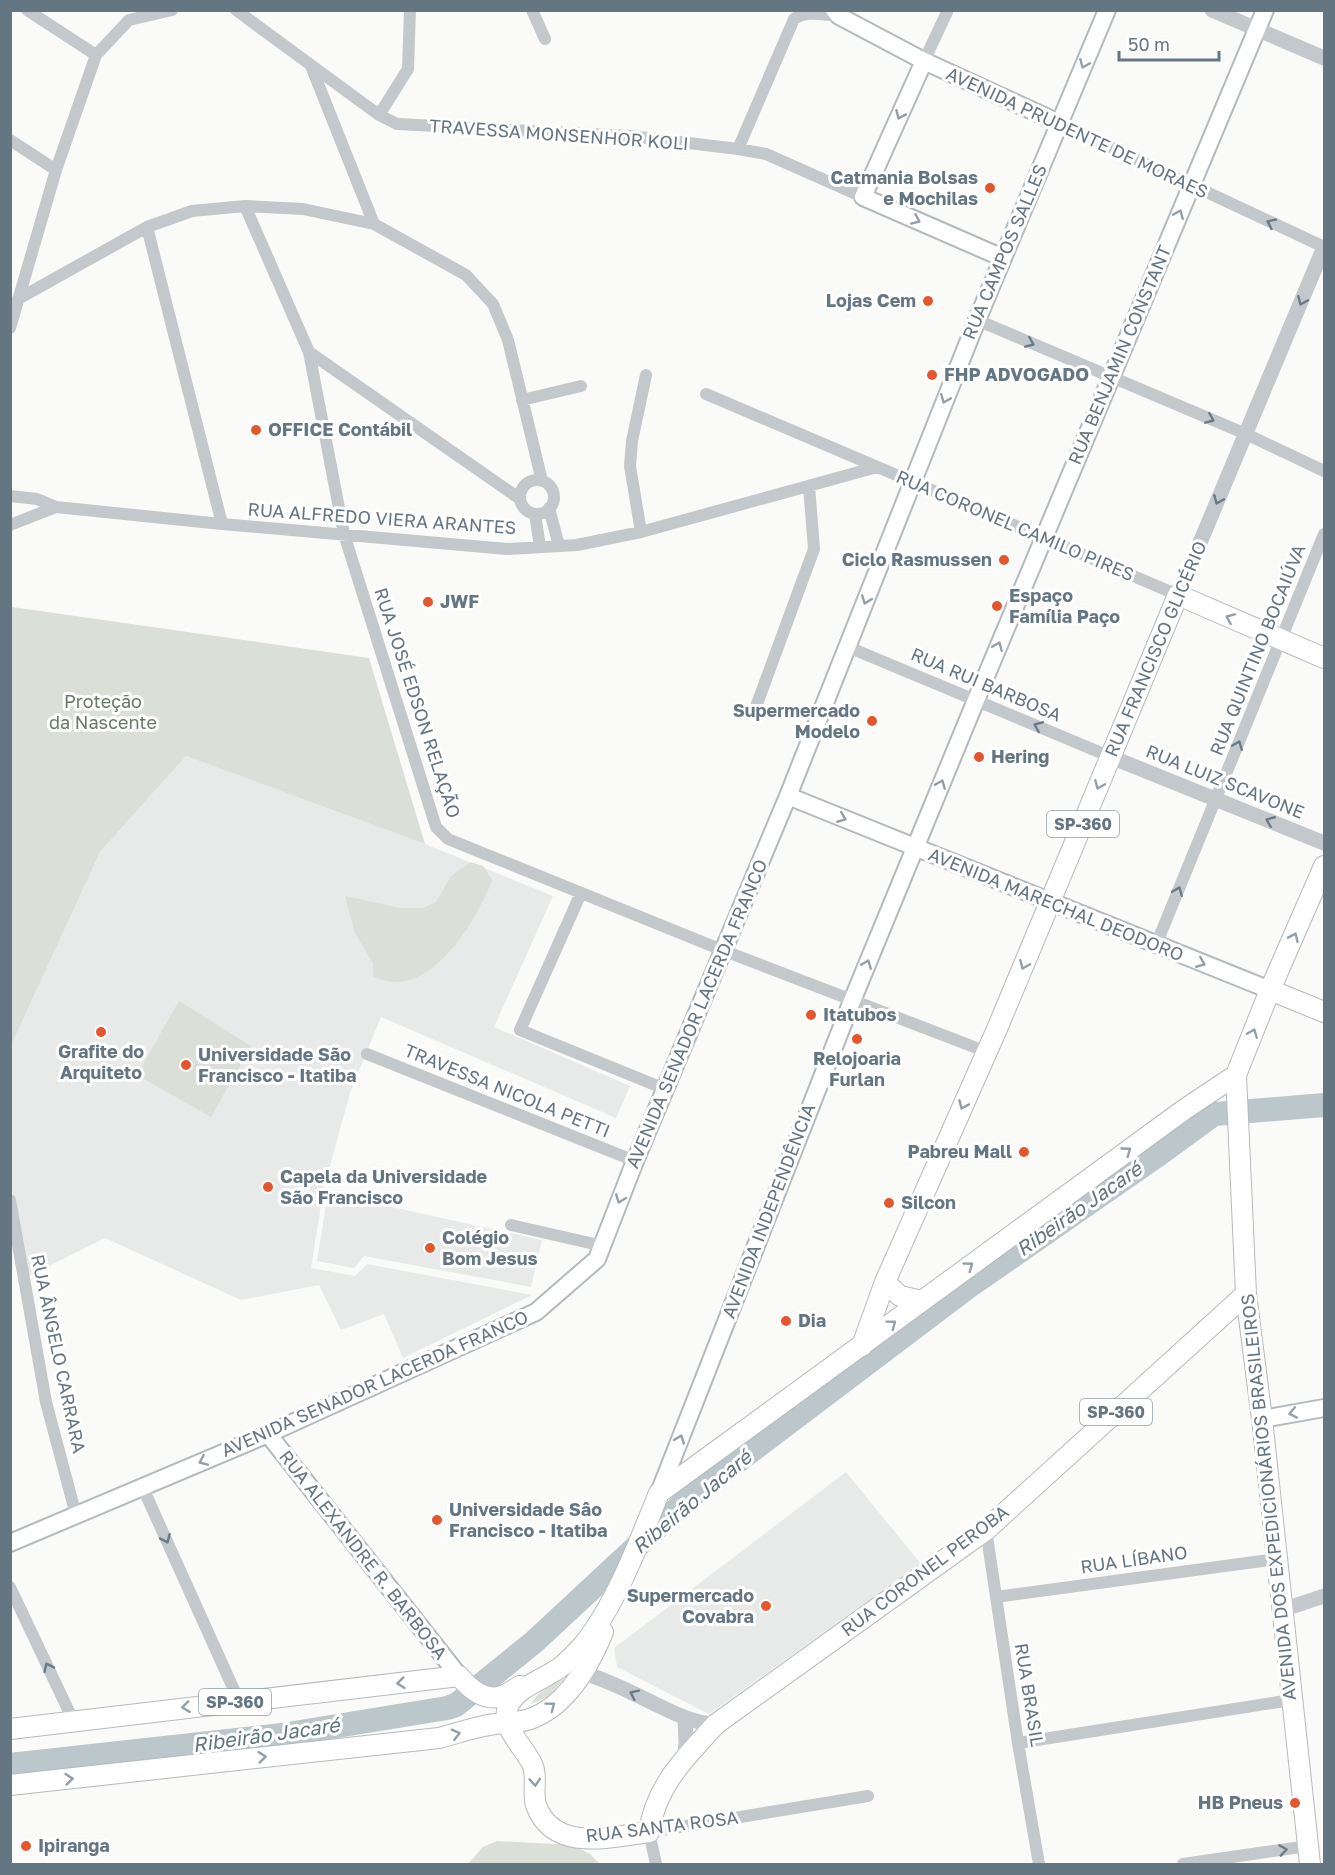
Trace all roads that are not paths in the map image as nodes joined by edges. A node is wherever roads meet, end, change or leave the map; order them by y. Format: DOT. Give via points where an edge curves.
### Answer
graph roads {
  1 [pos="27,10"];
  2 [pos="172,10"];
  3 [pos="236,10"];
  4 [pos="410,10"];
  5 [pos="532,10"];
  6 [pos="948,10"];
  7 [pos="1107,10"];
  8 [pos="1212,10"];
  9 [pos="1265,10"];
  10 [pos="839,12"];
  11 [pos="1256,30"];
  12 [pos="545,39"];
  13 [pos="96,55"];
  14 [pos="1324,58"];
  15 [pos="924,61"];
  16 [pos="311,66"];
  17 [pos="379,114"];
  18 [pos="1059,123"];
  19 [pos="10,140"];
  20 [pos="738,149"];
  21 [pos="56,170"];
  22 [pos="1191,186"];
  23 [pos="863,197"];
  24 [pos="245,206"];
  25 [pos="374,224"];
  26 [pos="147,227"];
  27 [pos="1324,247"];
  28 [pos="1003,258"];
  29 [pos="18,300"];
  30 [pos="976,320"];
  31 [pos="10,328"];
  32 [pos="309,352"];
  33 [pos="646,375"];
  34 [pos="1110,377"];
  35 [pos="582,387"];
  36 [pos="706,394"];
  37 [pos="522,400"];
  38 [pos="1246,434"];
  39 [pos="877,467"];
  40 [pos="1324,471"];
  41 [pos="542,481"];
  42 [pos="912,482"];
  43 [pos="809,486"];
  44 [pos="10,496"];
  45 [pos="520,499"];
  46 [pos="56,507"];
  47 [pos="549,508"];
  48 [pos="535,514"];
  49 [pos="222,524"];
  50 [pos="10,525"];
  51 [pos="641,532"];
  52 [pos="344,534"];
  53 [pos="1324,534"];
  54 [pos="1043,538"];
  55 [pos="560,546"];
  56 [pos="540,547"];
  57 [pos="1178,596"];
  58 [pos="1281,640"];
  59 [pos="848,647"];
  60 [pos="1324,658"];
  61 [pos="976,700"];
  62 [pos="754,712"];
  63 [pos="1111,757"];
  64 [pos="788,796"];
  65 [pos="1215,800"];
  66 [pos="1324,843"];
  67 [pos="915,848"];
  68 [pos="1324,866"];
  69 [pos="581,893"];
  70 [pos="1049,903"];
  71 [pos="1155,945"];
  72 [pos="722,951"];
  73 [pos="1270,990"];
  74 [pos="852,1000"];
  75 [pos="1324,1012"];
  76 [pos="987,1052"];
  77 [pos="367,1054"];
  78 [pos="1236,1075"];
  79 [pos="665,1089"];
  80 [pos="635,1161"];
  81 [pos="10,1200"];
  82 [pos="511,1226"];
  83 [pos="603,1246"];
  84 [pos="885,1282"];
  85 [pos="1246,1294"];
  86 [pos="922,1301"];
  87 [pos="862,1346"];
  88 [pos="1324,1407"];
  89 [pos="1262,1419"];
  90 [pos="268,1434"];
  91 [pos="142,1486"];
  92 [pos="659,1493"];
  93 [pos="76,1515"];
  94 [pos="986,1530"];
  95 [pos="10,1543"];
  96 [pos="1277,1559"];
  97 [pos="10,1587"];
  98 [pos="617,1590"];
  99 [pos="1324,1596"];
  100 [pos="996,1597"];
  101 [pos="1282,1610"];
  102 [pos="554,1667"];
  103 [pos="583,1673"];
  104 [pos="461,1679"];
  105 [pos="1291,1700"];
  106 [pos="239,1701"];
  107 [pos="685,1718"];
  108 [pos="73,1720"];
  109 [pos="508,1723"];
  110 [pos="716,1724"];
  111 [pos="10,1729"];
  112 [pos="1018,1743"];
  113 [pos="685,1759"];
  114 [pos="10,1785"];
  115 [pos="868,1796"];
  116 [pos="649,1832"];
  117 [pos="1309,1856"];
  118 [pos="1213,1863"];
  119 [pos="656,1864"];
  120 [pos="1039,1864"];
  121 [pos="1183,1864"];
  1 -- 13 [label="street"];
  2 -- 13 [label="street" via="129,20"];
  3 -- 16 [label="street, TRAVESSA MONSENHOR KOLI"];
  4 -- 17 [label="street" via="408,69"];
  5 -- 12 [label="street"];
  6 -- 15 [label="street"];
  7 -- 18 [label="main road, RUA CAMPOS SALLES, one-way"];
  8 -- 11 [label="street"];
  9 -- 11 [label="main road, RUA BENJAMIN CONSTANT"];
  10 -- 15 [label="main road, AVENIDA PRUDENTE DE MORAES"];
  10 -- 20 [label="street" via="801,14 794,19"];
  11 -- 14 [label="street"];
  11 -- 22 [label="main road, RUA BENJAMIN CONSTANT"];
  13 -- 21 [label="street"];
  15 -- 18 [label="main road, AVENIDA PRUDENTE DE MORAES"];
  15 -- 23 [label="main road, one-way"];
  16 -- 17 [label="street, TRAVESSA MONSENHOR KOLI"];
  16 -- 25 [label="street"];
  17 -- 20 [label="street, TRAVESSA MONSENHOR KOLI" via="397,124 631,136"];
  18 -- 22 [label="street, AVENIDA PRUDENTE DE MORAES"];
  18 -- 28 [label="main road, RUA CAMPOS SALLES"];
  19 -- 21 [label="street"];
  20 -- 23 [label="street, TRAVESSA MONSENHOR KOLI" via="766,154"];
  21 -- 29 [label="street"];
  27 -- 22 [label="street, AVENIDA PRUDENTE DE MORAES, one-way"];
  34 -- 22 [label="main road, RUA BENJAMIN CONSTANT, one-way"];
  23 -- 28 [label="main road, TRAVESSA MONSENHOR KOLI, one-way"];
  24 -- 25 [label="street" via="303,209"];
  24 -- 26 [label="street" via="192,211"];
  24 -- 32 [label="street, RUA JOSÉ EDSON RELAÇÃO"];
  25 -- 37 [label="street" via="466,275 493,304 508,340"];
  26 -- 29 [label="street"];
  26 -- 49 [label="street"];
  27 -- 38 [label="street, RUA FRANCISCO GLICÉRIO, one-way"];
  28 -- 30 [label="main road, RUA CAMPOS SALLES"];
  29 -- 31 [label="street"];
  30 -- 34 [label="street, one-way"];
  30 -- 42 [label="main road, RUA CAMPOS SALLES, one-way"];
  32 -- 45 [label="street"];
  32 -- 52 [label="street, RUA JOSÉ EDSON RELAÇÃO"];
  33 -- 51 [label="street" via="630,466"];
  34 -- 38 [label="street, one-way"];
  34 -- 54 [label="main road, RUA BENJAMIN CONSTANT"];
  35 -- 37 [label="street"];
  36 -- 39 [label="street, RUA CORONEL CAMILO PIRES"];
  37 -- 41 [label="street"];
  38 -- 40 [label="street"];
  38 -- 57 [label="street, RUA FRANCISCO GLICÉRIO, one-way"];
  39 -- 42 [label="street, RUA CORONEL CAMILO PIRES"];
  39 -- 43 [label="street, RUA ALFREDO VIERA ARANTES"];
  41 -- 45 [label="street" via="526,484"];
  41 -- 47 [label="street" via="553,492"];
  42 -- 54 [label="street, RUA CORONEL CAMILO PIRES"];
  42 -- 59 [label="main road, RUA CAMPOS SALLES, one-way"];
  43 -- 51 [label="street, RUA ALFREDO VIERA ARANTES"];
  43 -- 62 [label="street" via="814,549"];
  44 -- 46 [label="street, RUA ALFREDO VIERA ARANTES" via="37,499"];
  45 -- 48 [label="street" via="525,509"];
  46 -- 49 [label="street, RUA ALFREDO VIERA ARANTES"];
  46 -- 50 [label="street, RUA ALFREDO VIERA ARANTES"];
  47 -- 48 [label="street"];
  47 -- 55 [label="street"];
  48 -- 56 [label="street"];
  49 -- 52 [label="street, RUA ALFREDO VIERA ARANTES"];
  51 -- 55 [label="street, RUA ALFREDO VIERA ARANTES"];
  52 -- 56 [label="street, RUA ALFREDO VIERA ARANTES" via="507,549"];
  52 -- 69 [label="street, RUA JOSÉ EDSON RELAÇÃO" via="436,828 448,839"];
  53 -- 58 [label="street, RUA QUINTINO BOCAIÚVA"];
  54 -- 57 [label="street, RUA CORONEL CAMILO PIRES"];
  61 -- 54 [label="main road, RUA BENJAMIN CONSTANT, one-way"];
  55 -- 56 [label="street, RUA ALFREDO VIERA ARANTES"];
  58 -- 57 [label="main road, RUA CORONEL CAMILO PIRES, one-way"];
  57 -- 63 [label="main road, RUA FRANCISCO GLICÉRIO / SP-360"];
  58 -- 60 [label="main road, RUA CORONEL CAMILO PIRES"];
  65 -- 58 [label="street, RUA QUINTINO BOCAIÚVA, one-way"];
  59 -- 61 [label="street, RUA RUI BARBOSA"];
  59 -- 64 [label="main road, RUA CAMPOS SALLES"];
  63 -- 61 [label="street, RUA RUI BARBOSA, one-way"];
  67 -- 61 [label="main road, AVENIDA INDEPENDÊNCIA, one-way"];
  63 -- 65 [label="street, RUA LUIZ SCAVONE"];
  63 -- 70 [label="main road, RUA FRANCISCO GLICÉRIO / SP-360, one-way"];
  64 -- 67 [label="main road, AVENIDA MARECHAL DEODORO, one-way"];
  64 -- 72 [label="main road, AVENIDA SENADOR LACERDA FRANCO"];
  66 -- 65 [label="street, RUA LUIZ SCAVONE, one-way"];
  71 -- 65 [label="street, RUA QUINTINO BOCAIÚVA, one-way"];
  67 -- 70 [label="main road, AVENIDA MARECHAL DEODORO"];
  74 -- 67 [label="main road, AVENIDA INDEPENDÊNCIA, one-way"];
  73 -- 68 [label="main road, one-way"];
  69 -- 72 [label="street, RUA JOSÉ EDSON RELAÇÃO"];
  69 -- 79 [label="street" via="520,1030"];
  70 -- 71 [label="main road, AVENIDA MARECHAL DEODORO"];
  70 -- 76 [label="main road, RUA FRANCISCO GLICÉRIO / SP-360, one-way"];
  71 -- 73 [label="main road, AVENIDA MARECHAL DEODORO, one-way"];
  72 -- 74 [label="street, RUA JOSÉ EDSON RELAÇÃO"];
  72 -- 79 [label="main road, AVENIDA SENADOR LACERDA FRANCO"];
  73 -- 75 [label="main road, AVENIDA MARECHAL DEODORO"];
  78 -- 73 [label="main road, one-way"];
  74 -- 76 [label="street, RUA JOSÉ EDSON RELAÇÃO"];
  92 -- 74 [label="main road, AVENIDA INDEPENDÊNCIA, one-way"];
  76 -- 84 [label="main road, SP-360, one-way"];
  77 -- 80 [label="street, TRAVESSA NICOLA PETTI"];
  78 -- 85 [label="main road, AVENIDA DOS EXPEDICIONÁRIOS BRASILEIROS"];
  86 -- 78 [label="main road, one-way"];
  79 -- 80 [label="main road, AVENIDA SENADOR LACERDA FRANCO"];
  80 -- 83 [label="main road, AVENIDA SENADOR LACERDA FRANCO, one-way"];
  81 -- 93 [label="street, RUA ÂNGELO CARRARA" via="46,1402"];
  82 -- 83 [label="street"];
  83 -- 90 [label="main road, AVENIDA SENADOR LACERDA FRANCO" via="597,1259 536,1312"];
  84 -- 86 [label="main road" via="900,1296"];
  84 -- 87 [label="main road, SP-360"];
  85 -- 89 [label="main road, AVENIDA DOS EXPEDICIONÁRIOS BRASILEIROS"];
  85 -- 94 [label="main road, RUA CORONEL PEROBA / SP-360"];
  87 -- 86 [label="main road, one-way"];
  87 -- 92 [label="main road"];
  88 -- 89 [label="main road, one-way"];
  89 -- 96 [label="main road, AVENIDA DOS EXPEDICIONÁRIOS BRASILEIROS"];
  90 -- 91 [label="main road, AVENIDA SENADOR LACERDA FRANCO, one-way"];
  90 -- 104 [label="main road, RUA ALEXANDRE R. BARBOSA"];
  91 -- 93 [label="main road, AVENIDA SENADOR LACERDA FRANCO"];
  91 -- 106 [label="street, one-way"];
  92 -- 98 [label="main road, AVENIDA INDEPENDÊNCIA"];
  93 -- 95 [label="main road, AVENIDA SENADOR LACERDA FRANCO"];
  94 -- 100 [label="street, RUA BRASIL"];
  94 -- 110 [label="main road, RUA CORONEL PEROBA / SP-360"];
  96 -- 100 [label="street, RUA LÍBANO"];
  96 -- 101 [label="main road, AVENIDA DOS EXPEDICIONÁRIOS BRASILEIROS"];
  108 -- 97 [label="street, one-way"];
  98 -- 102 [label="main road, AVENIDA INDEPENDÊNCIA" via="583,1644"];
  98 -- 103 [label="main road, AVENIDA INDEPENDÊNCIA" via="611,1613"];
  99 -- 101 [label="street"];
  100 -- 112 [label="street, RUA BRASIL"];
  101 -- 105 [label="main road, AVENIDA DOS EXPEDICIONÁRIOS BRASILEIROS"];
  102 -- 103 [label="street"];
  102 -- 104 [label="main road, AVENIDA INDEPENDÊNCIA" via="494,1698 472,1690"];
  102 -- 109 [label="main road, AVENIDA INDEPENDÊNCIA" via="520,1692 507,1708"];
  107 -- 103 [label="street, one-way"];
  109 -- 103 [label="main road, AVENIDA INDEPENDÊNCIA, one-way" via="540,1714 570,1690"];
  104 -- 106 [label="main road, SP-360, one-way"];
  105 -- 112 [label="street"];
  105 -- 117 [label="main road, AVENIDA DOS EXPEDICIONÁRIOS BRASILEIROS"];
  106 -- 108 [label="main road, SP-360, one-way"];
  107 -- 110 [label="street"];
  107 -- 113 [label="street"];
  108 -- 111 [label="main road, SP-360"];
  114 -- 109 [label="main road, one-way" via="439,1738"];
  109 -- 116 [label="main road, RUA SANTA ROSA, one-way" via="534,1766 536,1804 556,1830 570,1837 592,1839"];
  110 -- 113 [label="main road, RUA CORONEL PEROBA / SP-360"];
  112 -- 120 [label="street, RUA BRASIL"];
  113 -- 116 [label="main road, RUA CORONEL PEROBA / SP-360" via="660,1793"];
  115 -- 116 [label="street, RUA SANTA ROSA"];
  116 -- 119 [label="street"];
  118 -- 117 [label="street, one-way"];
  118 -- 121 [label="street"];
}
